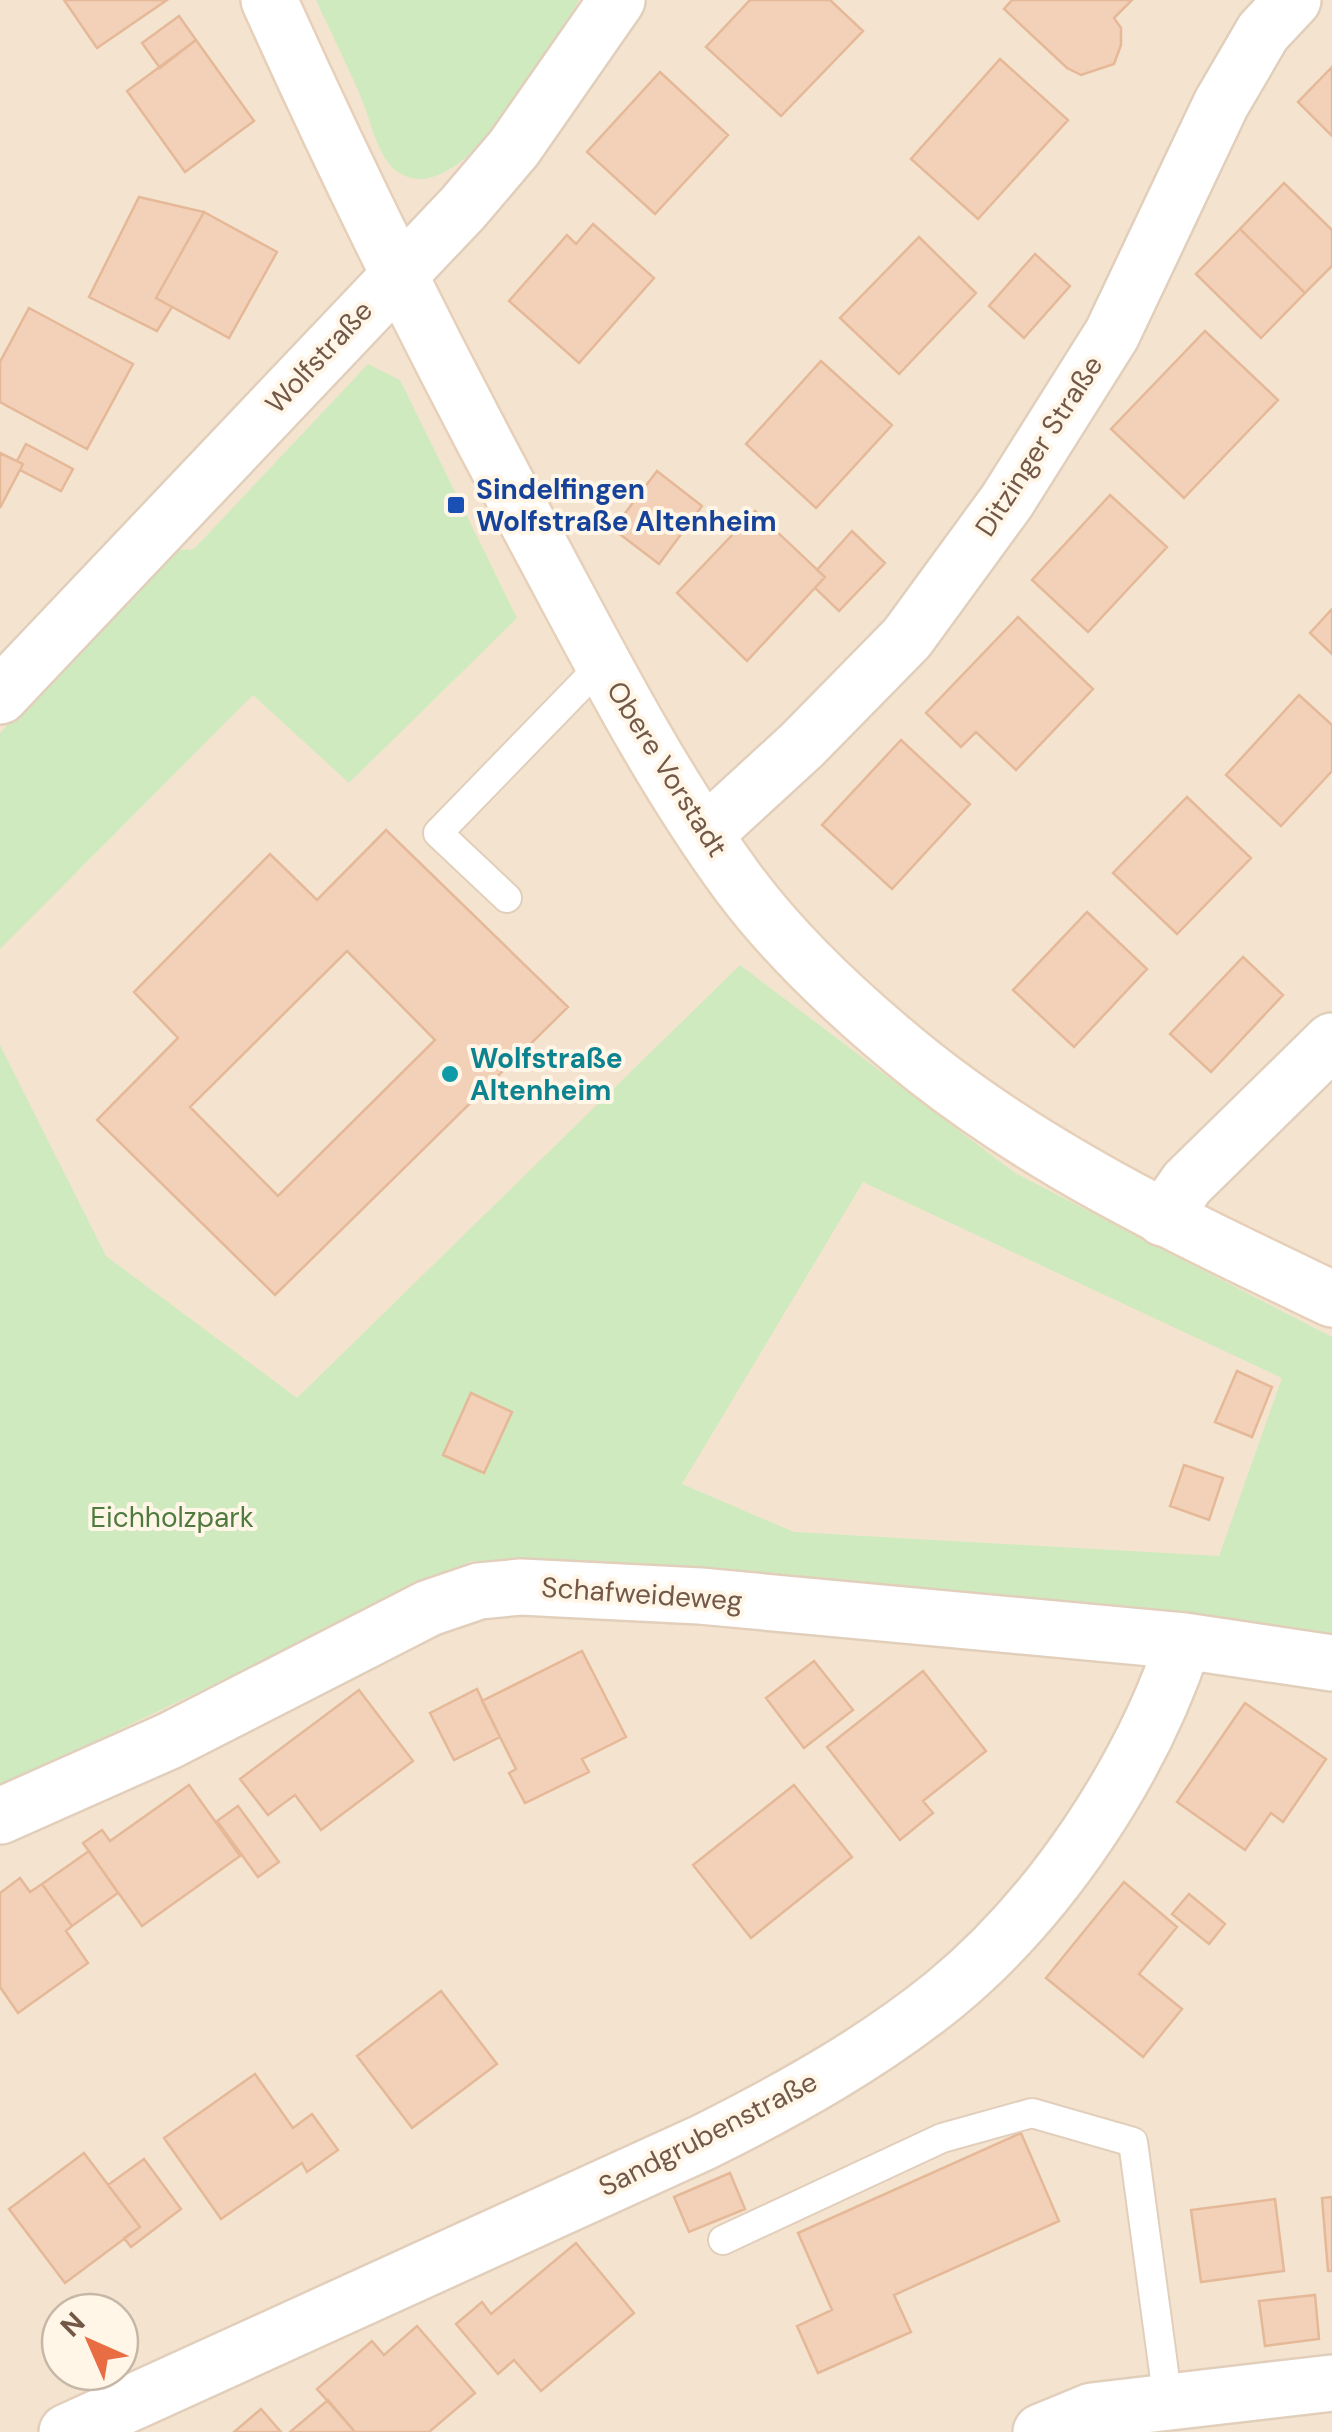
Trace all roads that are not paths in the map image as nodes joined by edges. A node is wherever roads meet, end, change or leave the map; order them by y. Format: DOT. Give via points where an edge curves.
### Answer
graph roads {
  1 [pos="269,0"];
  2 [pos="617,0"];
  3 [pos="1293,0"];
  4 [pos="399,272"];
  5 [pos="603,663"];
  6 [pos="0,696"];
  7 [pos="705,834"];
  8 [pos="507,898"];
  9 [pos="1332,1041"];
  10 [pos="1163,1218"];
  11 [pos="1332,1299"];
  12 [pos="1184,1641"];
  13 [pos="1332,1664"];
  14 [pos="0,1816"];
  15 [pos="723,2240"];
  16 [pos="1332,2383"];
  17 [pos="1168,2402"];
  18 [pos="67,2432"];
  19 [pos="1041,2432"];
  1 -- 4 [label="street, Obere Vorstadt"];
  2 -- 4 [label="street, Wolfstraße" via="514,148"];
  3 -- 7 [label="street, Ditzinger Straße" via="1264,32 1220,104 1112,334 1008,501 906,638"];
  4 -- 5 [label="street, Obere Vorstadt"];
  4 -- 6 [label="street, Wolfstraße"];
  5 -- 7 [label="street, Obere Vorstadt"];
  5 -- 8 [label="lane" via="438,833"];
  7 -- 10 [label="street, Obere Vorstadt" via="754,902 921,1064 1026,1143"];
  9 -- 10 [label="street" via="1187,1183"];
  10 -- 11 [label="street, Obere Vorstadt"];
  12 -- 13 [label="street, Schafweideweg"];
  12 -- 14 [label="street, Schafweideweg" via="700,1596 521,1586 479,1591 430,1608 168,1741"];
  12 -- 18 [label="street, Sandgrubenstraße" via="1164,1701 1078,1848 977,1966 941,1997 788,2100"];
  15 -- 17 [label="lane" via="942,2138 1032,2113 1132,2142"];
  16 -- 17 [label="street"];
  17 -- 19 [label="street" via="1092,2410"];
}
